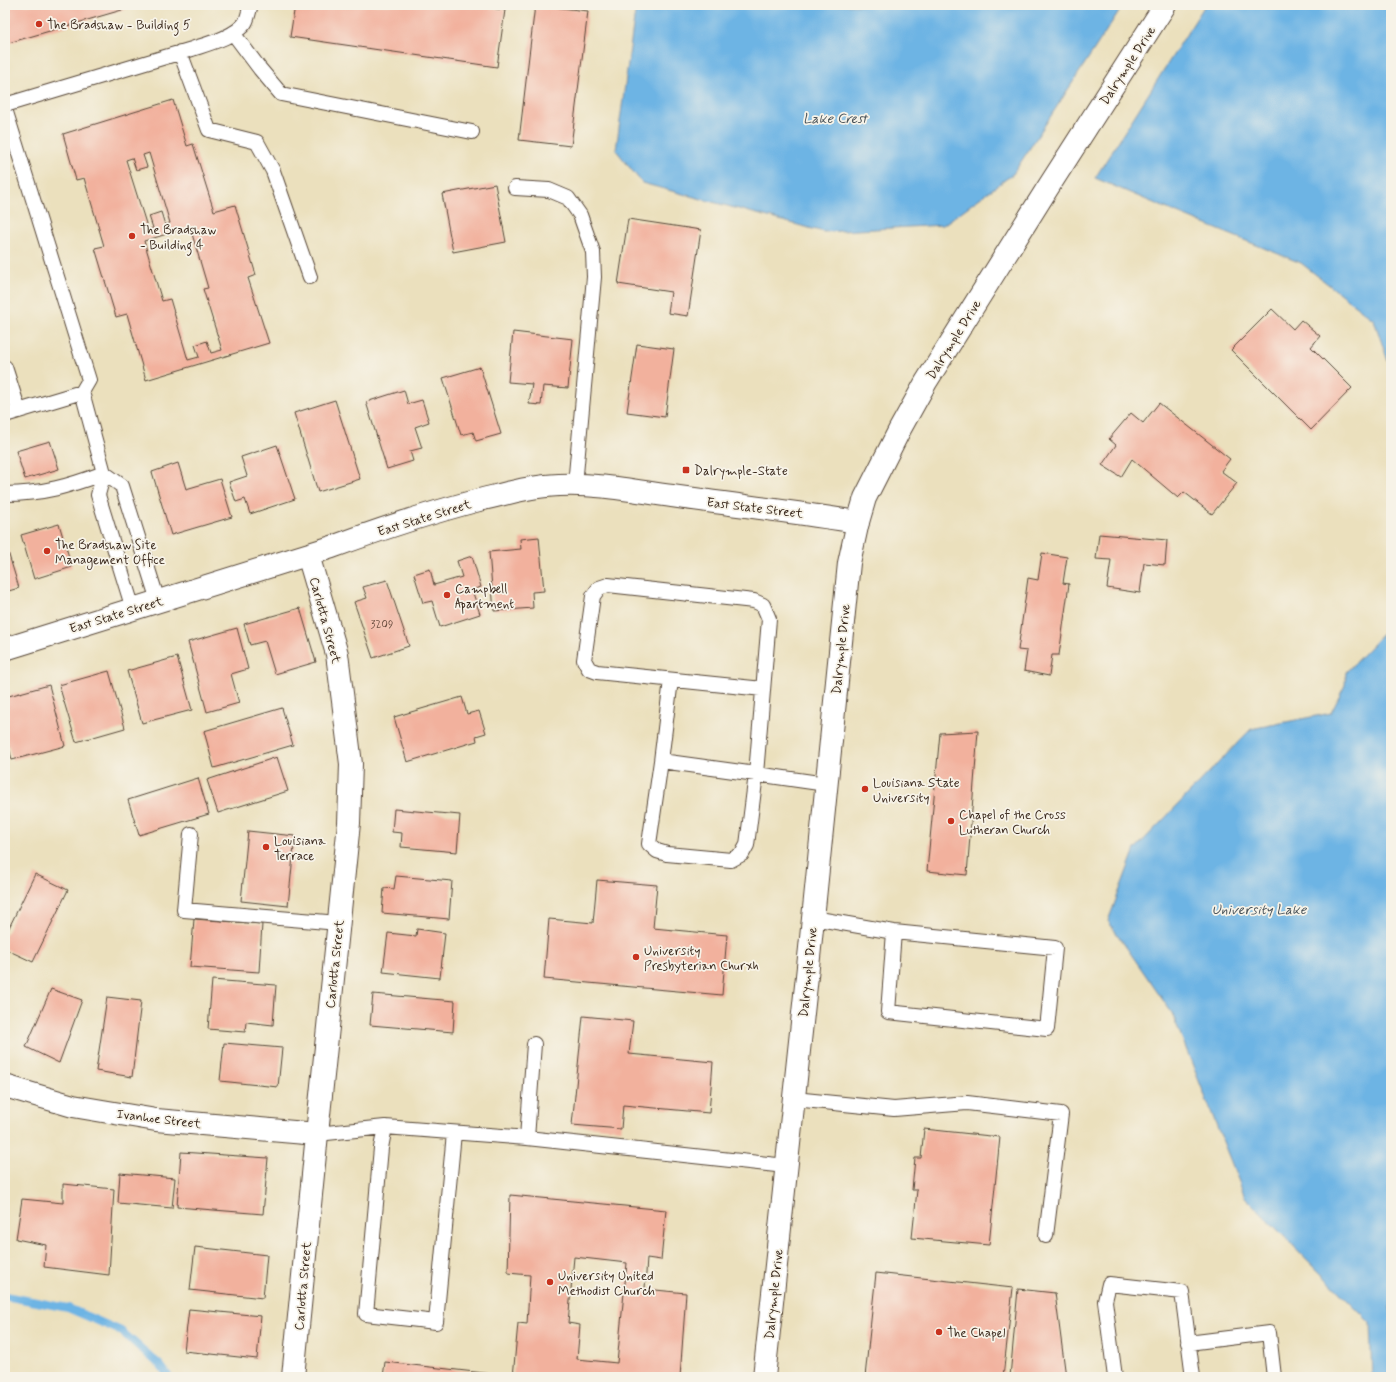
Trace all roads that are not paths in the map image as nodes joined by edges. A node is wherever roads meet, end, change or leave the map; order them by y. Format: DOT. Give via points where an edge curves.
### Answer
graph roads {
  1 [pos="251,5"];
  2 [pos="1166,5"];
  3 [pos="233,33"];
  4 [pos="180,52"];
  5 [pos="5,105"];
  6 [pos="5,110"];
  7 [pos="472,132"];
  8 [pos="516,188"];
  9 [pos="310,277"];
  10 [pos="5,366"];
  11 [pos="82,392"];
  12 [pos="19,411"];
  13 [pos="5,415"];
  14 [pos="104,473"];
  15 [pos="575,485"];
  16 [pos="5,494"];
  17 [pos="858,522"];
  18 [pos="308,555"];
  19 [pos="158,601"];
  20 [pos="133,609"];
  21 [pos="5,649"];
  22 [pos="671,680"];
  23 [pos="763,689"];
  24 [pos="661,761"];
  25 [pos="756,774"];
  26 [pos="826,784"];
  27 [pos="191,834"];
  28 [pos="812,918"];
  29 [pos="339,923"];
  30 [pos="894,932"];
  31 [pos="534,1044"];
  32 [pos="5,1086"];
  33 [pos="794,1099"];
  34 [pos="385,1127"];
  35 [pos="454,1133"];
  36 [pos="316,1134"];
  37 [pos="527,1138"];
  38 [pos="786,1166"];
  39 [pos="1046,1236"];
  40 [pos="1188,1343"];
  41 [pos="293,1377"];
  42 [pos="764,1377"];
  43 [pos="1115,1377"];
  44 [pos="1193,1377"];
  45 [pos="1274,1377"];
  1 -- 3 [label="lane" via="244,23"];
  2 -- 17 [label="street, Dalrymple Drive" via="926,382 865,498"];
  3 -- 4 [label="lane"];
  3 -- 7 [label="lane" via="281,94"];
  4 -- 5 [label="lane"];
  4 -- 9 [label="lane" via="209,130 257,142 273,171"];
  6 -- 11 [label="lane" via="89,380"];
  8 -- 15 [label="lane" via="549,190 568,198 580,216 593,252 594,277"];
  10 -- 12 [label="lane"];
  11 -- 12 [label="lane"];
  11 -- 14 [label="lane"];
  12 -- 13 [label="lane"];
  14 -- 16 [label="lane" via="51,490"];
  14 -- 19 [label="lane" via="122,486"];
  14 -- 20 [label="lane" via="98,495"];
  15 -- 17 [label="street, East State Street"];
  15 -- 18 [label="street, East State Street" via="532,488 444,509"];
  17 -- 26 [label="street, Dalrymple Drive" via="849,563"];
  18 -- 19 [label="street, East State Street"];
  18 -- 29 [label="street, Carlotta Street" via="337,654 351,764 349,823"];
  19 -- 20 [label="street, East State Street"];
  20 -- 21 [label="street, East State Street"];
  22 -- 23 [label="lane"];
  22 -- 23 [label="lane" via="589,669 584,660 593,596 599,588 608,585 754,601 763,605 769,619"];
  22 -- 24 [label="lane"];
  23 -- 25 [label="lane"];
  24 -- 25 [label="lane"];
  24 -- 25 [label="lane" via="649,844 667,854 731,860 742,854 747,845"];
  25 -- 26 [label="lane"];
  26 -- 28 [label="street, Dalrymple Drive"];
  27 -- 29 [label="lane" via="184,910"];
  28 -- 30 [label="lane"];
  28 -- 33 [label="street, Dalrymple Drive"];
  29 -- 36 [label="street, Carlotta Street"];
  30 -- 30 [label="lane" via="1055,948 1047,1029 888,1012"];
  31 -- 37 [label="lane"];
  32 -- 36 [label="street, Ivanhoe Street" via="73,1106 156,1120"];
  33 -- 38 [label="street, Dalrymple Drive"];
  33 -- 39 [label="lane" via="894,1109 967,1103 1060,1114"];
  34 -- 35 [label="lane"];
  34 -- 35 [label="lane" via="366,1314 436,1322"];
  34 -- 36 [label="lane"];
  35 -- 37 [label="lane"];
  36 -- 41 [label="street, Carlotta Street"];
  37 -- 38 [label="lane"];
  38 -- 42 [label="street, Dalrymple Drive"];
  40 -- 43 [label="lane" via="1182,1292 1109,1284 1105,1301"];
  40 -- 44 [label="lane"];
  40 -- 45 [label="lane" via="1269,1333"];
}
